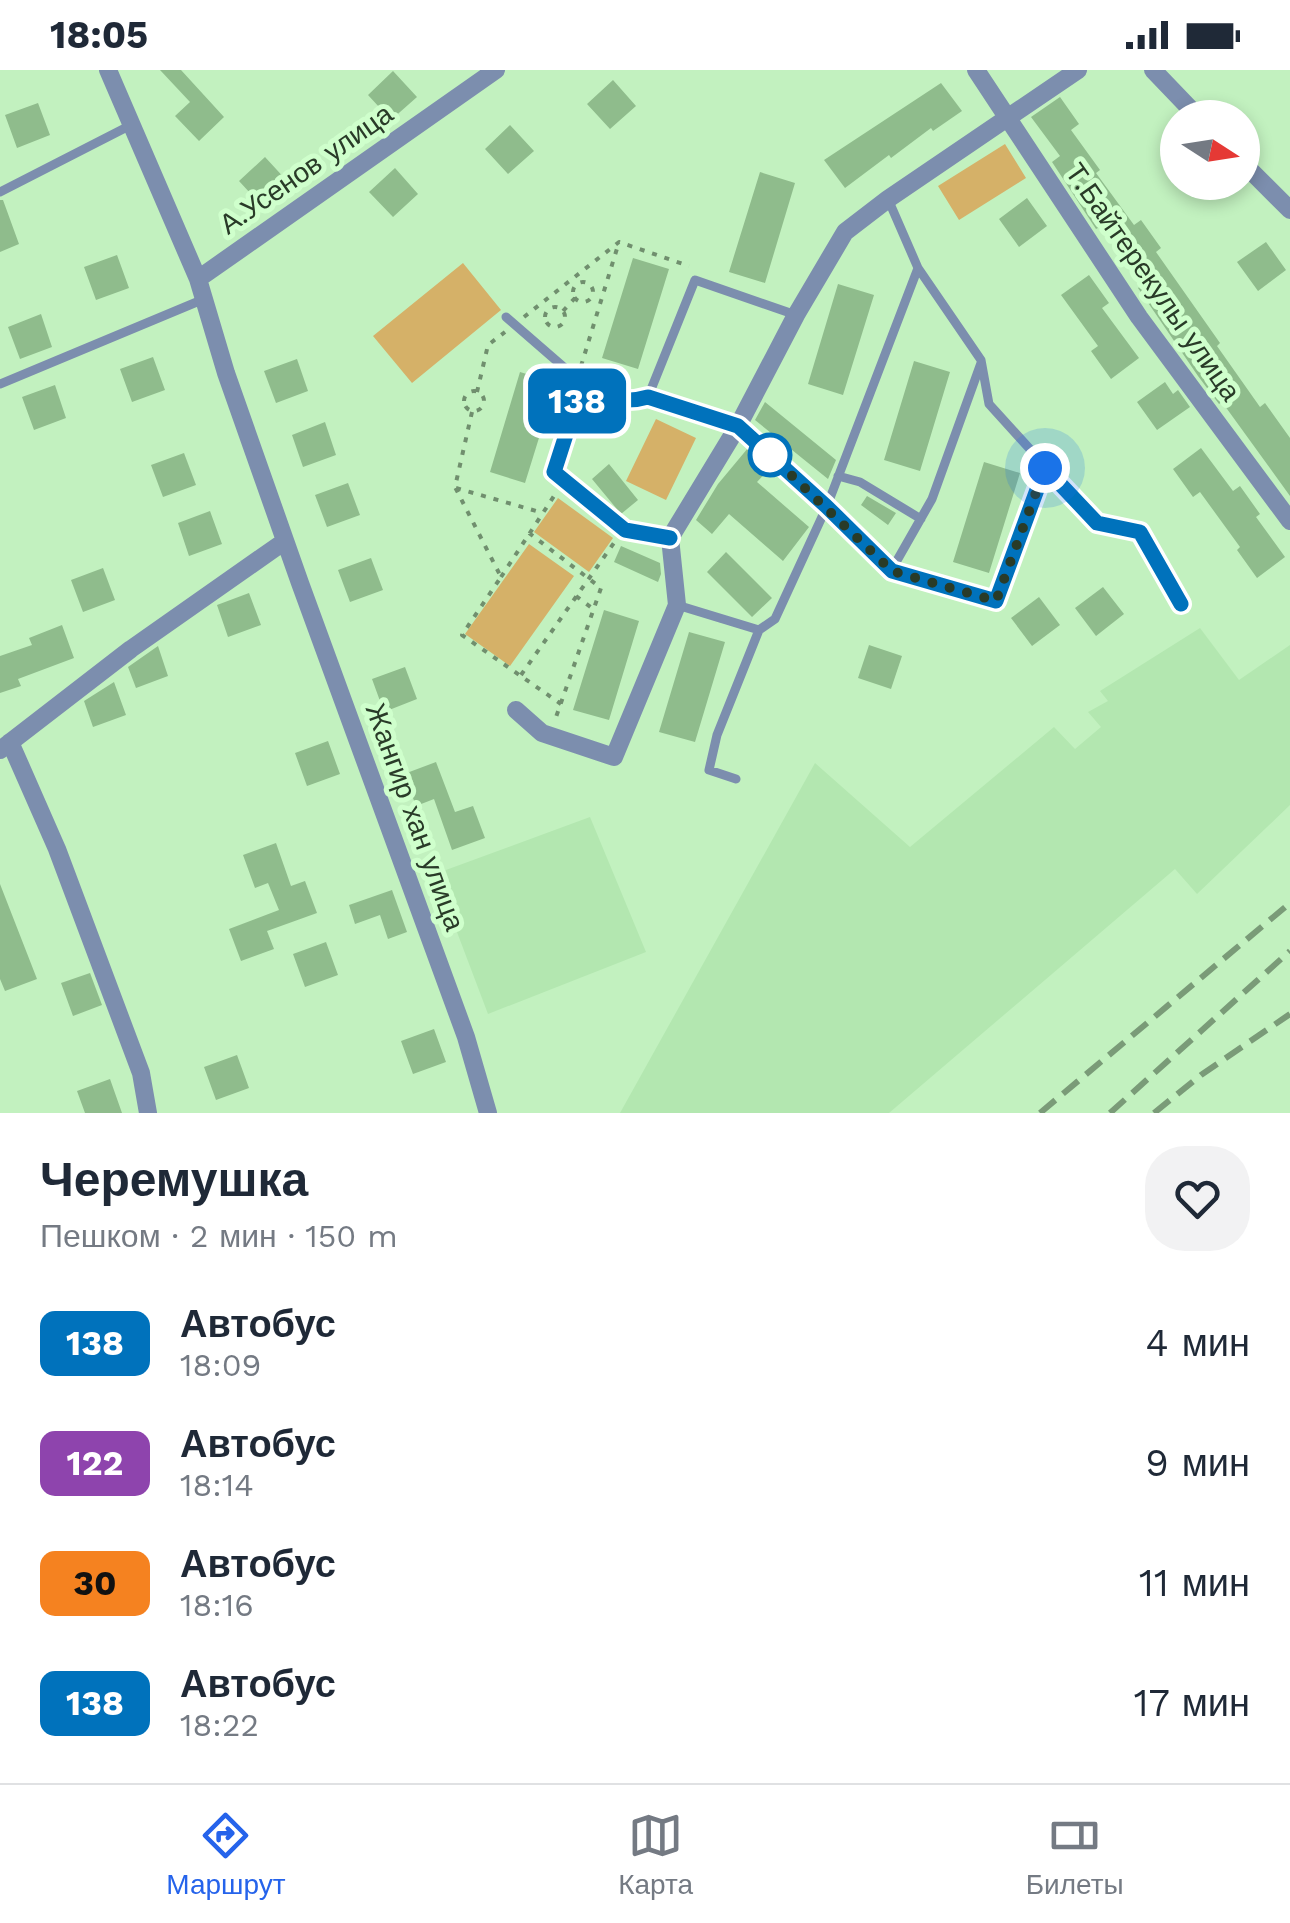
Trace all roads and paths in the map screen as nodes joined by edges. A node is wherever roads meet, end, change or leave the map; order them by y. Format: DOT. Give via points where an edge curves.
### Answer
graph roads {
  1 [pos="108,70"];
  2 [pos="496,70"];
  3 [pos="976,70"];
  4 [pos="1078,70"];
  5 [pos="1153,70"];
  6 [pos="1182,100"];
  7 [pos="1008,119"];
  8 [pos="132,124"];
  9 [pos="1260,180"];
  10 [pos="0,192"];
  11 [pos="888,199"];
  12 [pos="1290,210"];
  13 [pos="619,242"];
  14 [pos="918,268"];
  15 [pos="198,278"];
  16 [pos="570,280"];
  17 [pos="695,280"];
  18 [pos="575,286"];
  19 [pos="575,298"];
  20 [pos="204,299"];
  21 [pos="590,299"];
  22 [pos="599,308"];
  23 [pos="563,311"];
  24 [pos="796,315"];
  25 [pos="510,321"];
  26 [pos="982,360"];
  27 [pos="580,380"];
  28 [pos="0,384"];
  29 [pos="478,392"];
  30 [pos="648,397"];
  31 [pos="472,412"];
  32 [pos="738,426"];
  33 [pos="1045,468"];
  34 [pos="838,476"];
  35 [pos="565,481"];
  36 [pos="455,487"];
  37 [pos="826,506"];
  38 [pos="543,514"];
  39 [pos="921,519"];
  40 [pos="1290,520"];
  41 [pos="530,533"];
  42 [pos="618,536"];
  43 [pos="670,538"];
  44 [pos="285,541"];
  45 [pos="892,571"];
  46 [pos="500,577"];
  47 [pos="589,578"];
  48 [pos="576,596"];
  49 [pos="1181,604"];
  50 [pos="677,605"];
  51 [pos="594,609"];
  52 [pos="759,630"];
  53 [pos="520,676"];
  54 [pos="560,704"];
  55 [pos="516,710"];
  56 [pos="549,736"];
  57 [pos="5,746"];
  58 [pos="736,779"];
  59 [pos="148,1113"];
  60 [pos="488,1113"];
  1 -- 8 [label="street, Жангир хан улица"];
  2 -- 15 [label="street, А.Усенов улица"];
  3 -- 7 [label="street, Т.Байтерекулы улица"];
  4 -- 7 [label="street"];
  5 -- 6 [label="street"];
  7 -- 11 [label="street"];
  7 -- 40 [label="street, Т.Байтерекулы улица" via="1138,318"];
  8 -- 10 [label="lane"];
  8 -- 15 [label="street, Жангир хан улица"];
  9 -- 12 [label="street"];
  11 -- 14 [label="lane"];
  11 -- 24 [label="street" via="845,232"];
  13 -- 16 [label="path"];
  13 -- 17 [label="path" via="688,266"];
  13 -- 22 [label="path"];
  14 -- 26 [label="lane"];
  14 -- 34 [label="lane"];
  15 -- 20 [label="street, Жангир хан улица"];
  16 -- 18 [label="path"];
  16 -- 25 [label="path"];
  17 -- 24 [label="lane"];
  17 -- 30 [label="lane"];
  18 -- 19 [label="path"];
  18 -- 21 [label="path" via="589,284"];
  19 -- 21 [label="path"];
  19 -- 23 [label="path"];
  20 -- 28 [label="lane"];
  20 -- 44 [label="street, Жангир хан улица"];
  21 -- 22 [label="path"];
  22 -- 27 [label="path"];
  24 -- 32 [label="street"];
  25 -- 27 [label="lane"];
  25 -- 29 [label="path" via="488,345"];
  26 -- 33 [label="lane" via="988,404"];
  26 -- 39 [label="lane"];
  27 -- 30 [label="lane" via="597,396"];
  27 -- 35 [label="lane" via="554,472"];
  29 -- 31 [label="path" via="485,402"];
  29 -- 31 [label="path" via="464,399"];
  30 -- 32 [label="lane"];
  31 -- 36 [label="path"];
  32 -- 37 [label="lane"];
  32 -- 43 [label="street"];
  33 -- 45 [label="lane" via="996,601"];
  33 -- 49 [label="lane" via="1097,523 1140,532"];
  34 -- 37 [label="lane"];
  34 -- 39 [label="lane"];
  35 -- 38 [label="path"];
  35 -- 43 [label="lane" via="625,530"];
  36 -- 38 [label="path"];
  36 -- 46 [label="path"];
  37 -- 45 [label="lane"];
  37 -- 52 [label="lane" via="775,619"];
  38 -- 41 [label="path"];
  39 -- 45 [label="lane"];
  41 -- 46 [label="path"];
  41 -- 47 [label="path"];
  42 -- 47 [label="path"];
  43 -- 50 [label="street"];
  44 -- 57 [label="street"];
  44 -- 60 [label="street, Жангир хан улица"];
  46 -- 53 [label="path" via="462,635"];
  47 -- 48 [label="path"];
  47 -- 51 [label="path" via="601,588"];
  48 -- 51 [label="path"];
  48 -- 53 [label="path"];
  50 -- 52 [label="lane"];
  50 -- 56 [label="street" via="614,757"];
  51 -- 54 [label="path"];
  52 -- 58 [label="lane" via="709,770"];
  53 -- 54 [label="path"];
  54 -- 56 [label="path"];
  55 -- 56 [label="street"];
  57 -- 59 [label="street" via="57,849 141,1073"];
}
